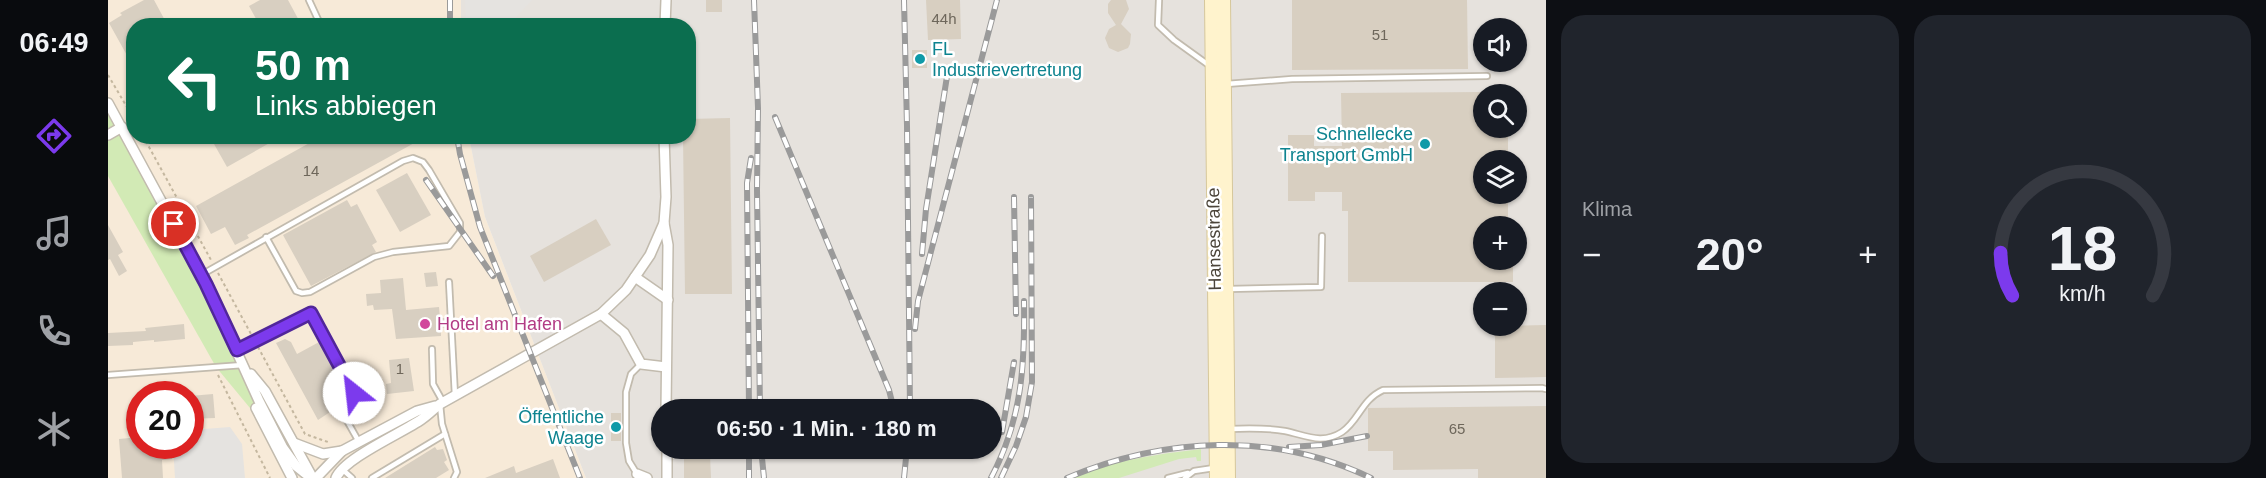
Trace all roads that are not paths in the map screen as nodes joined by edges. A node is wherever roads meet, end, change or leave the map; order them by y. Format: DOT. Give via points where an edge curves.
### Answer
graph roads {
  1 [pos="309,0"];
  2 [pos="666,0"];
  3 [pos="1159,0"];
  4 [pos="1212,0"];
  5 [pos="1223,0"];
  6 [pos="317,18"];
  7 [pos="665,18"];
  8 [pos="1212,68"];
  9 [pos="1487,76"];
  10 [pos="1218,84"];
  11 [pos="108,103"];
  12 [pos="122,128"];
  13 [pos="108,135"];
  14 [pos="126,135"];
  15 [pos="131,144"];
  16 [pos="664,144"];
  17 [pos="664,223"];
  18 [pos="1322,236"];
  19 [pos="266,237"];
  20 [pos="201,275"];
  21 [pos="635,277"];
  22 [pos="449,282"];
  23 [pos="1220,290"];
  24 [pos="668,300"];
  25 [pos="601,314"];
  26 [pos="432,349"];
  27 [pos="237,350"];
  28 [pos="640,364"];
  29 [pos="243,365"];
  30 [pos="666,367"];
  31 [pos="108,375"];
  32 [pos="1546,389"];
  33 [pos="455,396"];
  34 [pos="666,399"];
  35 [pos="442,403"];
  36 [pos="1222,429"];
  37 [pos="445,434"];
  38 [pos="359,442"];
  39 [pos="294,443"];
  40 [pos="338,452"];
  41 [pos="667,459"];
  42 [pos="342,469"];
  43 [pos="1194,471"];
  44 [pos="1217,473"];
  45 [pos="638,476"];
  46 [pos="667,477"];
  47 [pos="292,478"];
  48 [pos="313,478"];
  49 [pos="336,478"];
  50 [pos="352,478"];
  51 [pos="372,478"];
  52 [pos="454,478"];
  53 [pos="647,478"];
  54 [pos="656,478"];
  55 [pos="1168,478"];
  56 [pos="1185,478"];
  57 [pos="1228,478"];
  1 -- 6 [label="lane"];
  2 -- 7 [label="street"];
  3 -- 8 [label="lane" via="1158,24"];
  4 -- 8 [label="main road, Hansestraße"];
  5 -- 10 [label="main road, Hansestraße"];
  8 -- 10 [label="main road, Hansestraße"];
  9 -- 10 [label="lane"];
  10 -- 23 [label="main road, Hansestraße"];
  11 -- 12 [label="street"];
  12 -- 13 [label="street"];
  12 -- 14 [label="street"];
  15 -- 20 [label="street"];
  16 -- 17 [label="street"];
  17 -- 21 [label="street"];
  17 -- 24 [label="street"];
  18 -- 23 [label="lane" via="1321,287"];
  19 -- 19 [label="lane" via="296,291 302,293 374,257 449,246 460,232 460,223 429,170 413,158"];
  19 -- 20 [label="lane"];
  20 -- 27 [label="street"];
  21 -- 24 [label="street"];
  21 -- 25 [label="street"];
  22 -- 33 [label="lane"];
  23 -- 36 [label="main road, Hansestraße"];
  24 -- 30 [label="street"];
  25 -- 28 [label="street" via="624,333"];
  25 -- 33 [label="street"];
  26 -- 35 [label="lane" via="433,384"];
  27 -- 29 [label="street"];
  27 -- 38 [label="lane" via="311,313 354,393 337,403"];
  28 -- 30 [label="street"];
  28 -- 45 [label="lane" via="631,374 626,392 626,443 629,461"];
  29 -- 31 [label="lane"];
  29 -- 39 [label="street" via="265,391"];
  29 -- 47 [label="street" via="264,425"];
  29 -- 48 [label="street" via="289,458"];
  30 -- 34 [label="street"];
  32 -- 36 [label="lane" via="1383,390 1372,395 1345,431 1327,439 1284,430"];
  33 -- 35 [label="street"];
  35 -- 37 [label="lane"];
  35 -- 38 [label="street" via="417,411"];
  35 -- 42 [label="street"];
  36 -- 44 [label="main road, Hansestraße"];
  36 -- 57 [label="main road, Hansestraße"];
  37 -- 51 [label="lane"];
  37 -- 52 [label="lane" via="457,472"];
  38 -- 40 [label="street"];
  39 -- 40 [label="street" via="323,454"];
  39 -- 48 [label="street"];
  40 -- 48 [label="street"];
  41 -- 46 [label="street"];
  42 -- 49 [label="street"];
  42 -- 50 [label="lane"];
  43 -- 44 [label="lane"];
  43 -- 55 [label="lane"];
  43 -- 56 [label="lane"];
  45 -- 53 [label="street"];
  46 -- 54 [label="street"];
}
